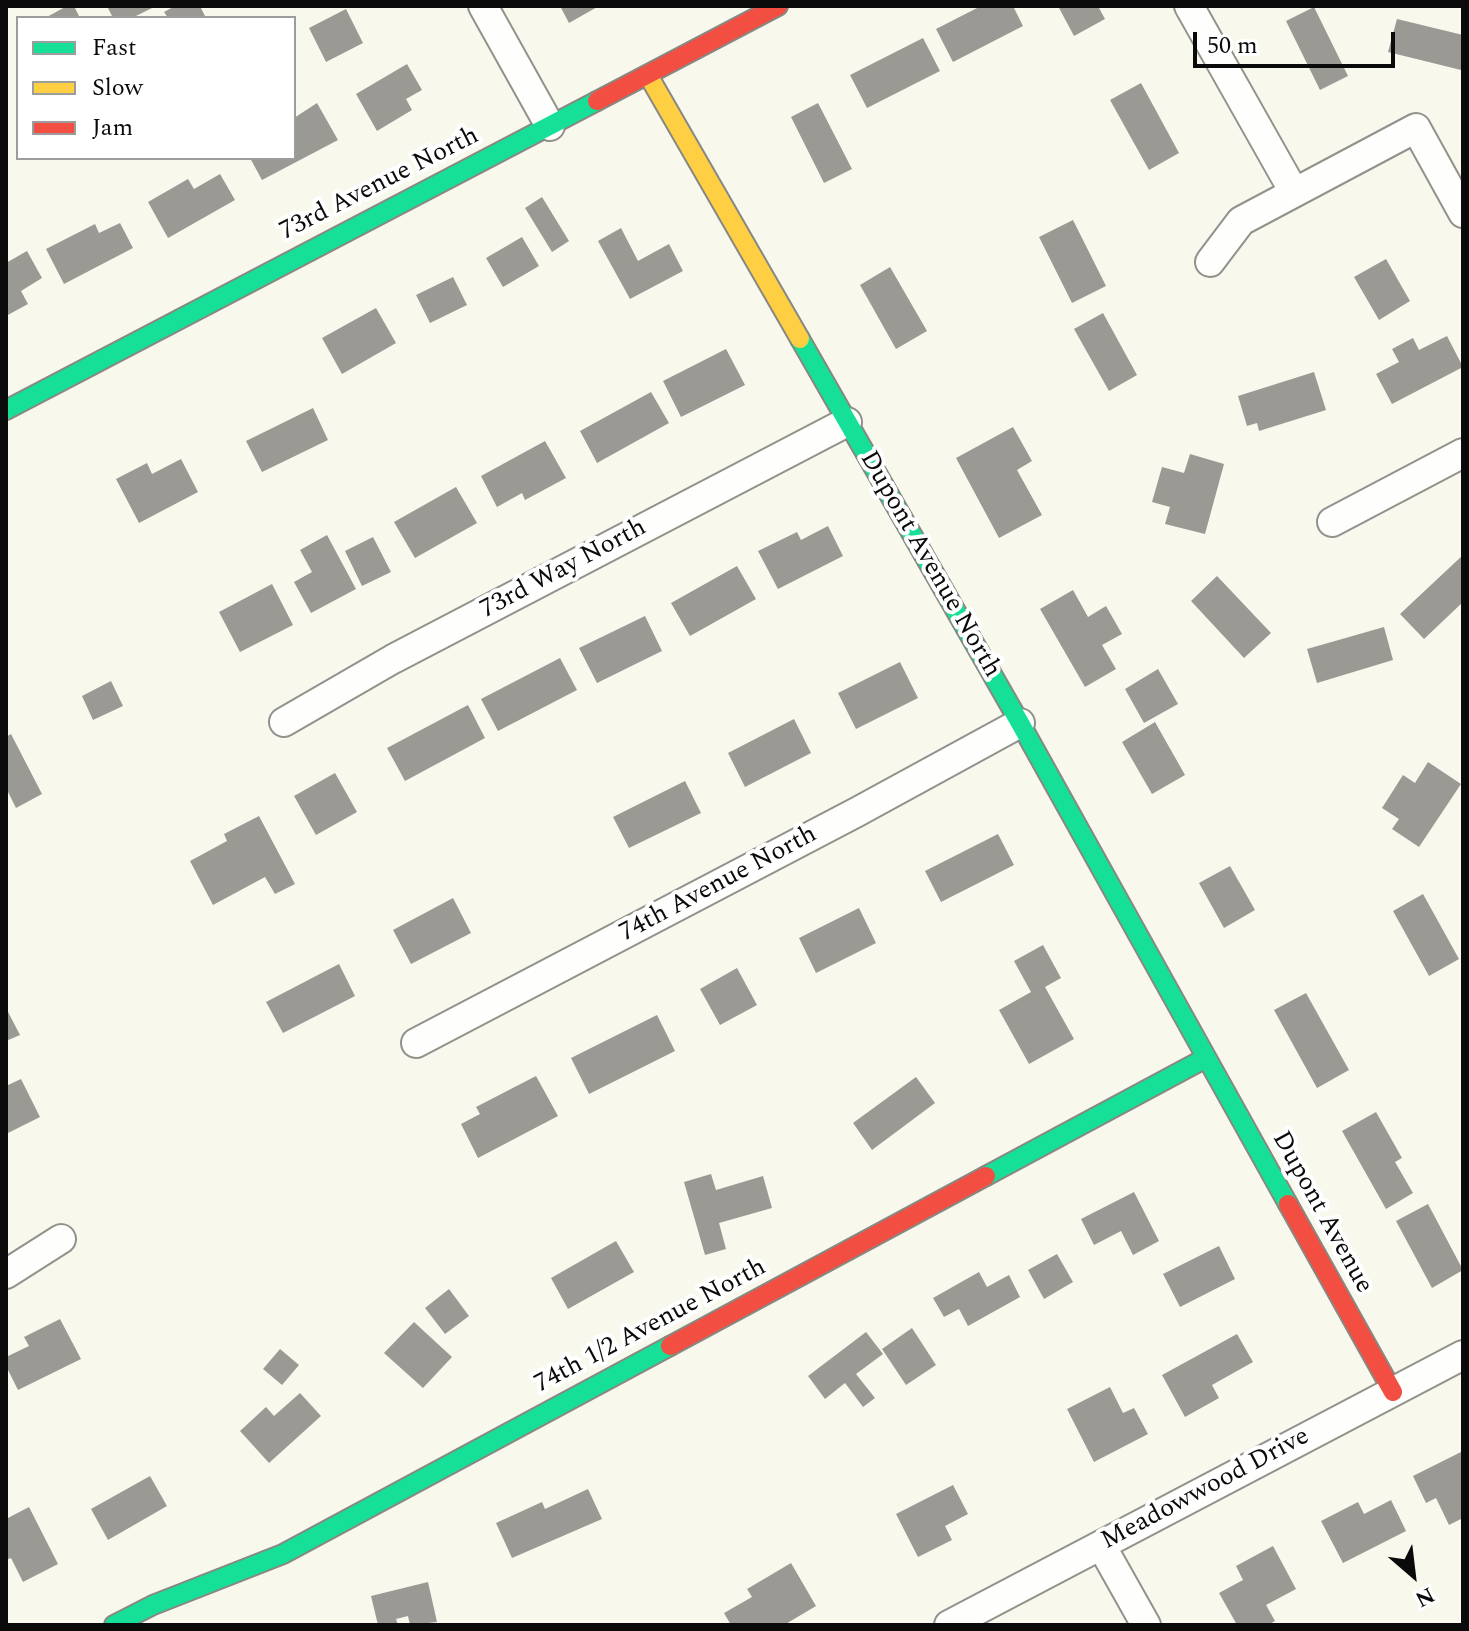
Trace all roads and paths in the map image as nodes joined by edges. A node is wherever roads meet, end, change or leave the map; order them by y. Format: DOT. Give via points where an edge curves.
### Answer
graph roads {
  1 [pos="483,6"];
  2 [pos="778,6"];
  3 [pos="1189,6"];
  4 [pos="648,75"];
  5 [pos="550,126"];
  6 [pos="1294,192"];
  7 [pos="1463,213"];
  8 [pos="1210,262"];
  9 [pos="6,410"];
  10 [pos="847,422"];
  11 [pos="1463,453"];
  12 [pos="1332,522"];
  13 [pos="284,722"];
  14 [pos="1020,723"];
  15 [pos="416,1043"];
  16 [pos="1204,1059"];
  17 [pos="61,1239"];
  18 [pos="6,1274"];
  19 [pos="1463,1355"];
  20 [pos="1393,1392"];
  21 [pos="1101,1545"];
  22 [pos="114,1625"];
  23 [pos="949,1625"];
  24 [pos="1146,1625"];
  1 -- 5 [label="street"];
  2 -- 4 [label="street, 73rd Avenue North"];
  3 -- 6 [label="street"];
  4 -- 5 [label="street, 73rd Avenue North"];
  4 -- 10 [label="street, Dupont Avenue North"];
  5 -- 9 [label="street, 73rd Avenue North"];
  6 -- 7 [label="street" via="1416,128"];
  6 -- 8 [label="street" via="1241,221"];
  10 -- 13 [label="street, 73rd Way North" via="393,659"];
  10 -- 14 [label="street, Dupont Avenue North"];
  11 -- 12 [label="street"];
  14 -- 15 [label="street, 74th Avenue North"];
  14 -- 16 [label="street, Dupont Avenue North"];
  16 -- 20 [label="street, Dupont Avenue"];
  16 -- 22 [label="street, 74th 1/2 Avenue North" via="283,1554"];
  17 -- 18 [label="street"];
  19 -- 20 [label="street, Meadowwood Drive"];
  20 -- 21 [label="street, Meadowwood Drive"];
  21 -- 23 [label="street, Meadowwood Drive"];
  21 -- 24 [label="street"];
}
